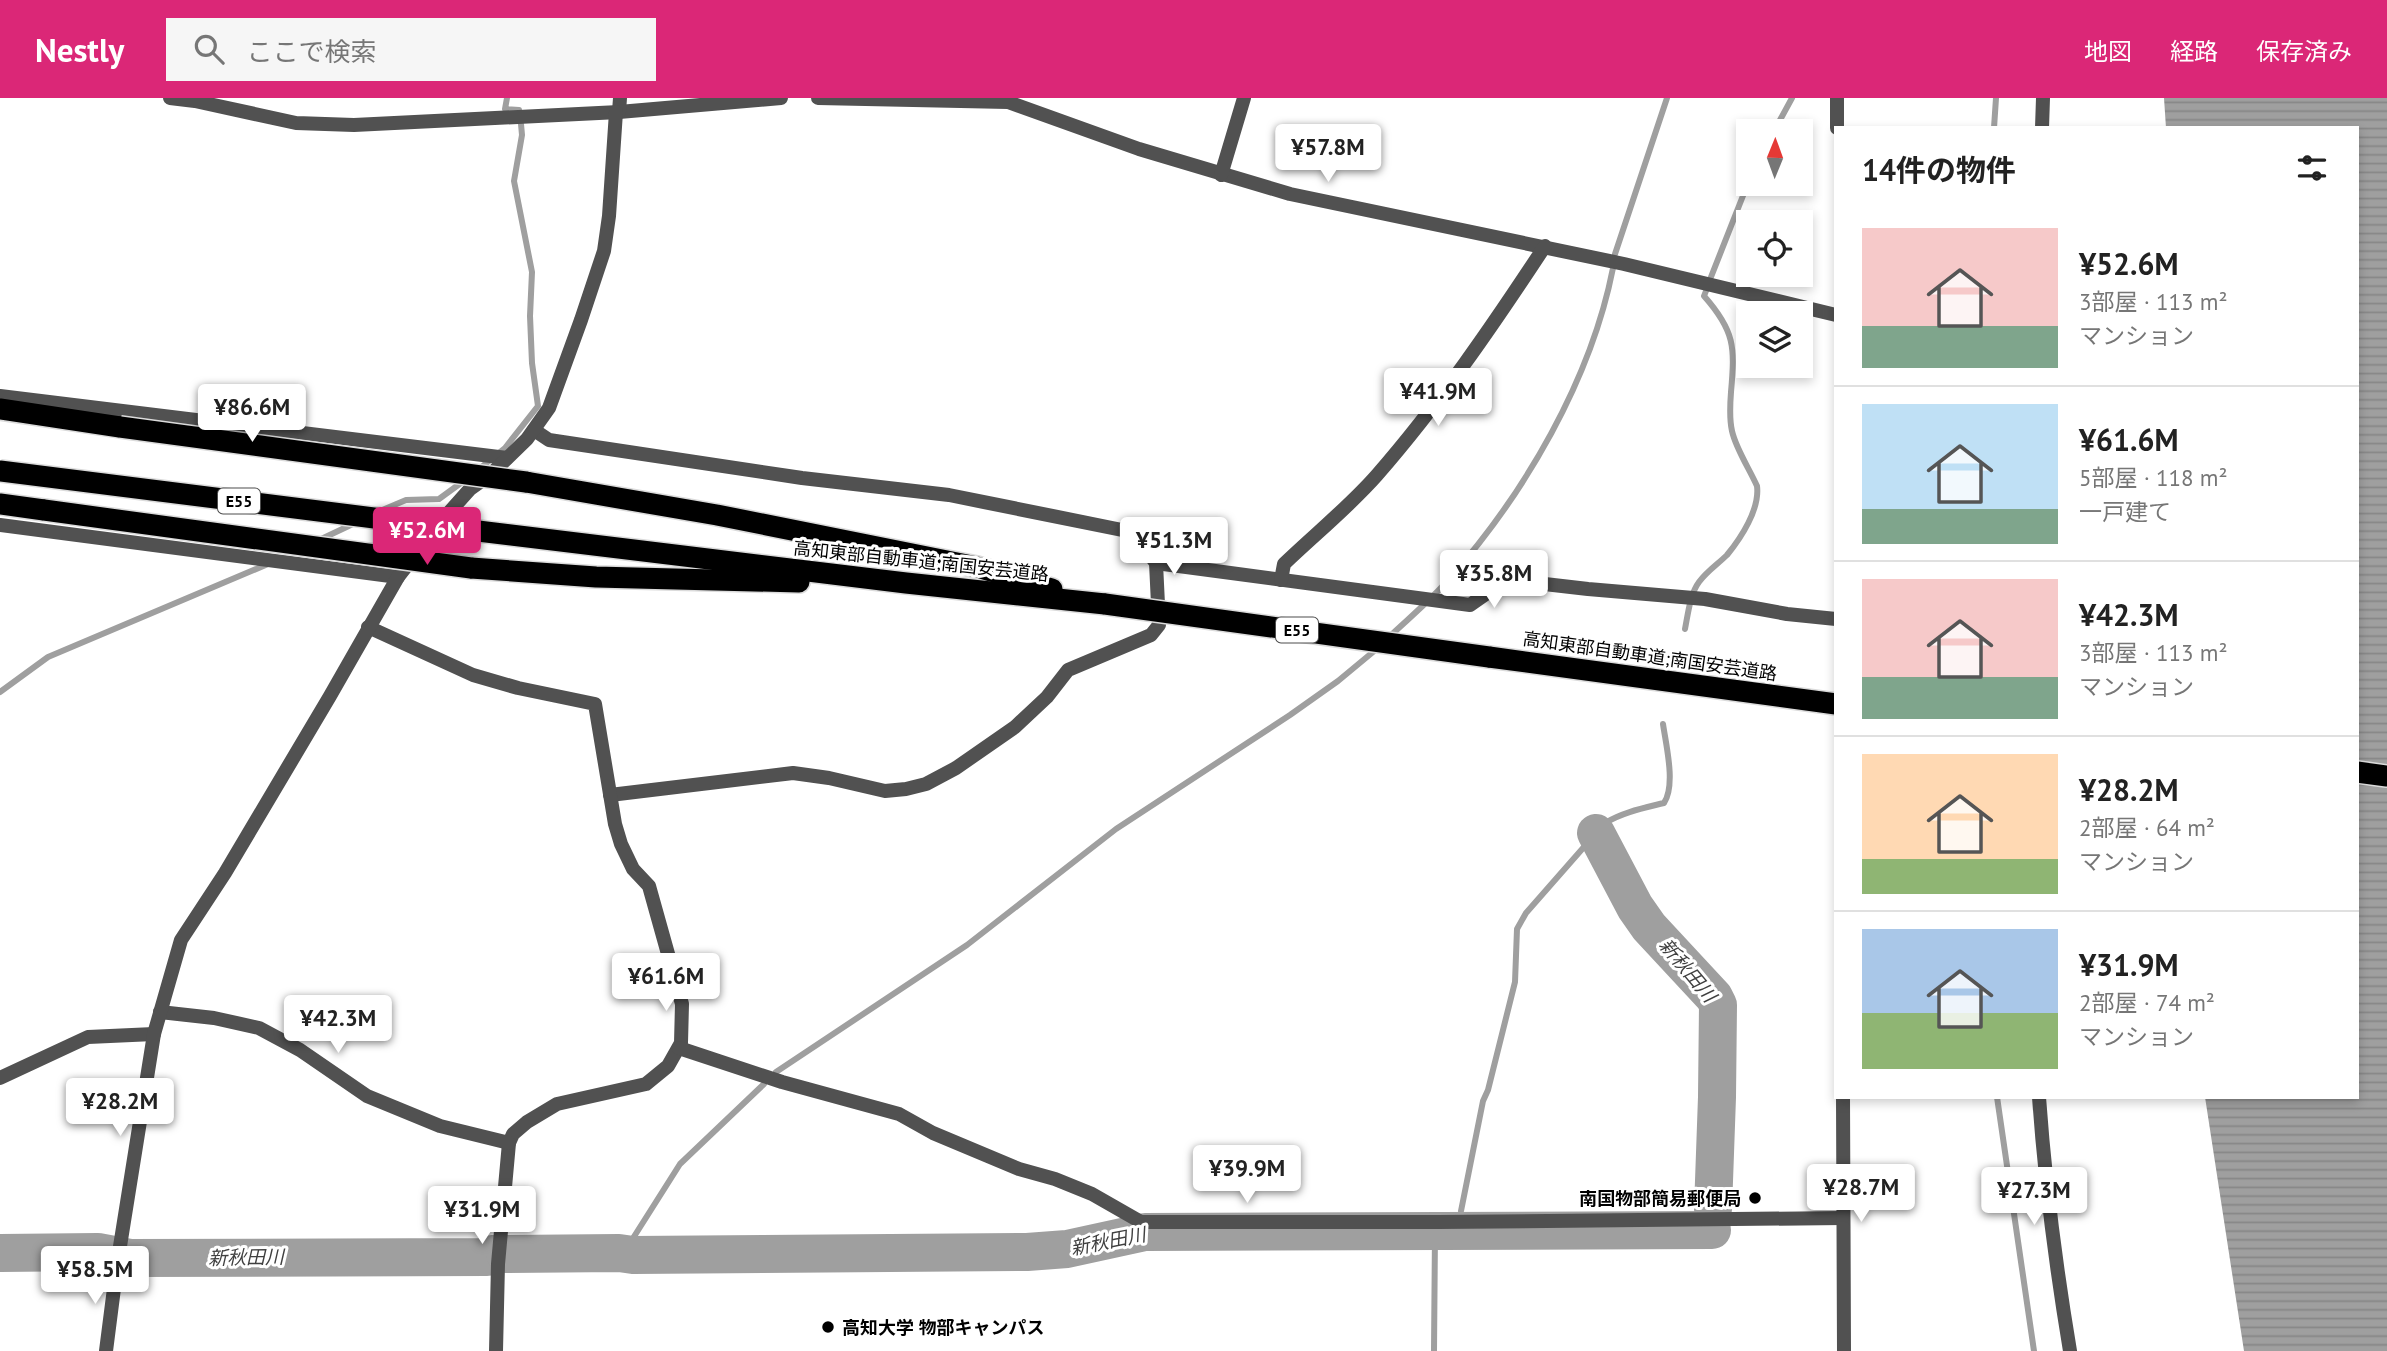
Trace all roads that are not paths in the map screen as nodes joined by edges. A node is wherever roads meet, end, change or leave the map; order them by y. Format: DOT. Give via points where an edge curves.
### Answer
graph roads {
  1 [pos="170,98"];
  2 [pos="781,98"];
  3 [pos="818,98"];
  4 [pos="1244,98"];
  5 [pos="1837,98"];
  6 [pos="2043,98"];
  7 [pos="618,108"];
  8 [pos="1837,126"];
  9 [pos="2042,126"];
  10 [pos="1221,175"];
  11 [pos="1545,246"];
  12 [pos="1834,315"];
  13 [pos="0,396"];
  14 [pos="0,409"];
  15 [pos="534,430"];
  16 [pos="507,458"];
  17 [pos="0,471"];
  18 [pos="0,504"];
  19 [pos="0,525"];
  20 [pos="1156,563"];
  21 [pos="398,577"];
  22 [pos="1281,580"];
  23 [pos="906,583"];
  24 [pos="1105,604"];
  25 [pos="1834,619"];
  26 [pos="368,627"];
  27 [pos="1834,704"];
  28 [pos="2359,772"];
  29 [pos="2387,776"];
  30 [pos="610,794"];
  31 [pos="160,1012"];
  32 [pos="154,1034"];
  33 [pos="679,1048"];
  34 [pos="0,1078"];
  35 [pos="1843,1099"];
  36 [pos="2039,1099"];
  37 [pos="509,1143"];
  38 [pos="1843,1219"];
  39 [pos="106,1351"];
  40 [pos="496,1351"];
  41 [pos="1844,1351"];
  42 [pos="2070,1351"];
  1 -- 7 [label="street" via="319,125"];
  2 -- 7 [label="street"];
  3 -- 10 [label="street" via="1007,102"];
  4 -- 10 [label="street"];
  5 -- 8 [label="street"];
  6 -- 9 [label="street"];
  7 -- 15 [label="street" via="604,251 548,408"];
  10 -- 11 [label="street" via="1290,194"];
  11 -- 12 [label="street"];
  11 -- 22 [label="street" via="1425,417 1375,477 1284,564"];
  13 -- 16 [label="street"];
  14 -- 24 [label="highway, bridge" via="526,482 717,515 977,567"];
  15 -- 16 [label="street"];
  15 -- 20 [label="street" via="550,440 949,495 1132,532"];
  16 -- 21 [label="street" via="470,489"];
  17 -- 23 [label="highway, 高知東部自動車道;南国安芸道路 / E55, bridge"];
  18 -- 23 [label="highway, bridge" via="471,568 670,580"];
  19 -- 21 [label="street"];
  20 -- 22 [label="street"];
  20 -- 30 [label="street" via="1159,625 1151,635 1068,670 1015,727 926,784 885,791 793,774"];
  21 -- 26 [label="street"];
  22 -- 25 [label="street" via="1470,605 1500,584 1519,581 1705,599"];
  23 -- 24 [label="highway, 高知東部自動車道;南国安芸道路 / E55"];
  24 -- 27 [label="highway, 高知東部自動車道;南国安芸道路 / E55, bridge"];
  26 -- 30 [label="street" via="473,675 595,704"];
  26 -- 31 [label="street" via="225,873 180,940"];
  28 -- 29 [label="highway"];
  30 -- 33 [label="street" via="621,844 633,869 649,886 682,1004"];
  31 -- 32 [label="street"];
  31 -- 37 [label="street" via="214,1017 259,1028 367,1096 440,1126"];
  32 -- 34 [label="street" via="88,1037"];
  32 -- 39 [label="street"];
  33 -- 37 [label="street" via="668,1066 646,1084 557,1104 527,1122"];
  33 -- 38 [label="street" via="899,1114 1019,1169 1077,1187 1141,1222"];
  35 -- 38 [label="street"];
  36 -- 42 [label="street"];
  37 -- 40 [label="street"];
  38 -- 41 [label="street"];
}
